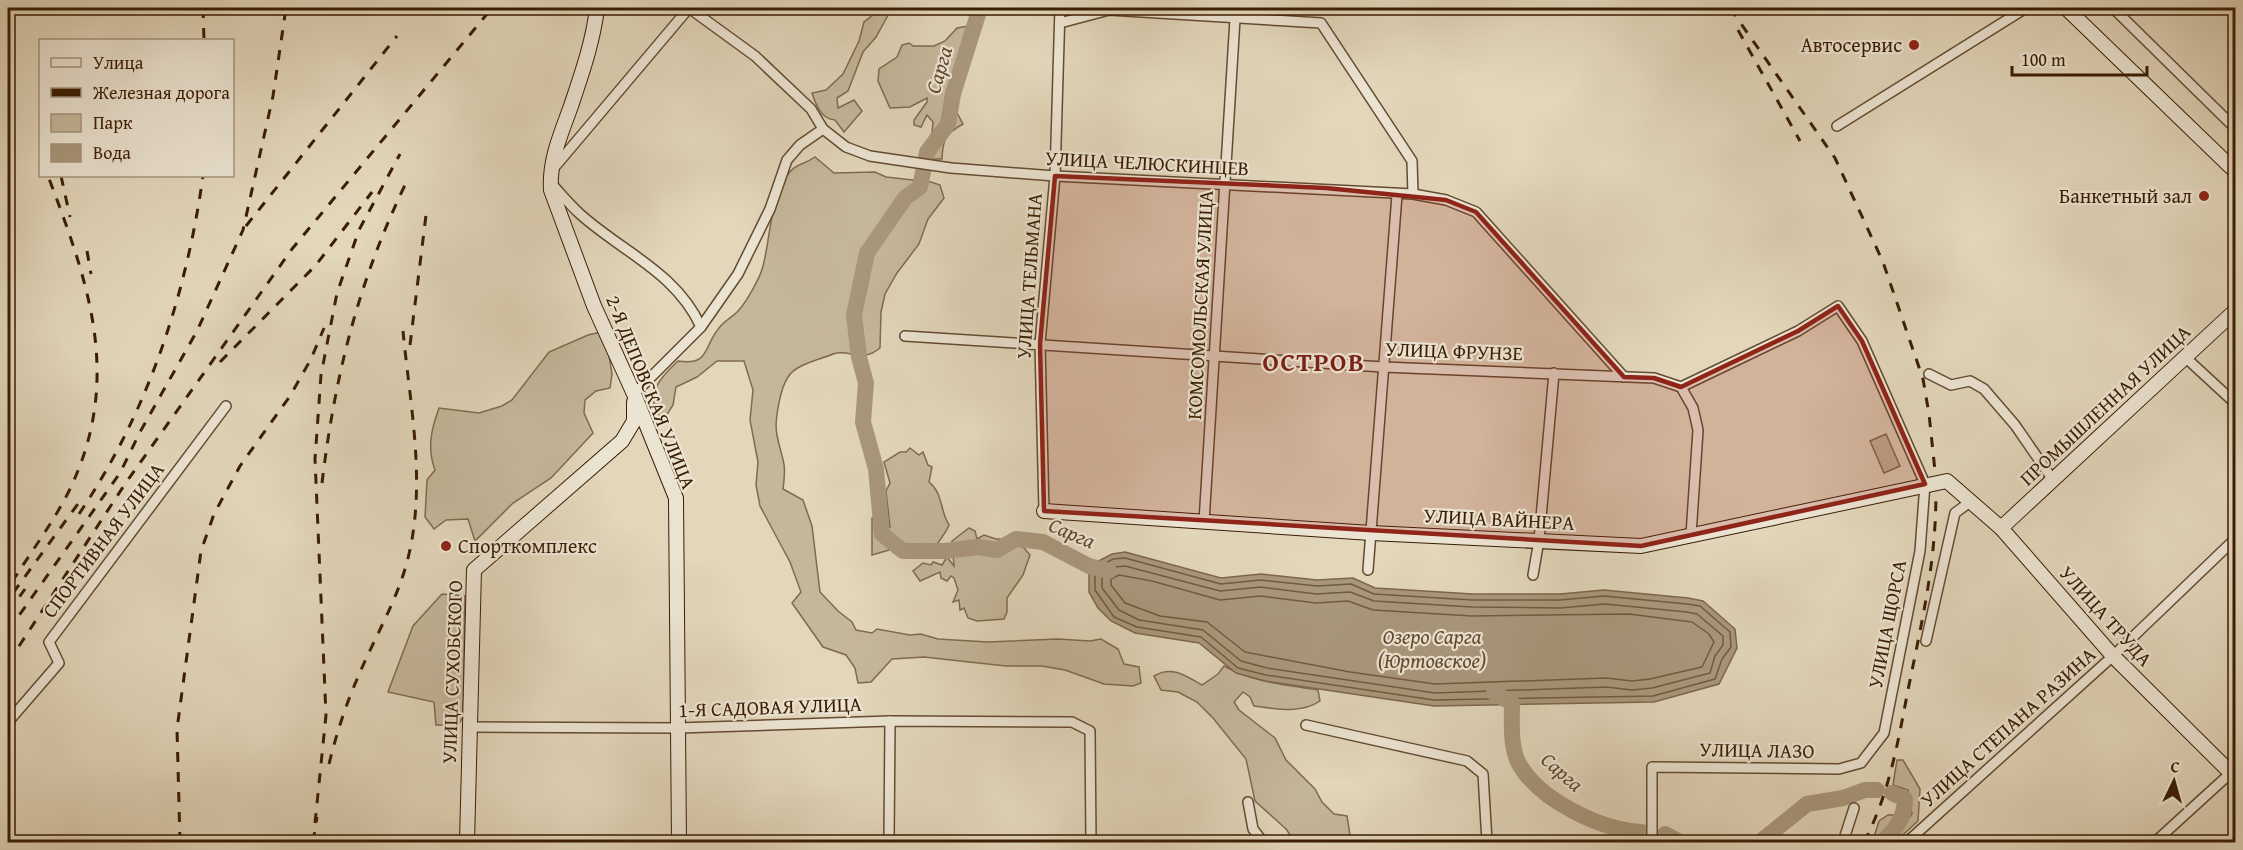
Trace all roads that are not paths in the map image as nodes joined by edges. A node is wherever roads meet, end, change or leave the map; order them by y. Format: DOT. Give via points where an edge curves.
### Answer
graph roads {
  1 [pos="597,8"];
  2 [pos="689,8"];
  3 [pos="1060,8"];
  4 [pos="2026,8"];
  5 [pos="2066,8"];
  6 [pos="2114,8"];
  7 [pos="1235,19"];
  8 [pos="1060,22"];
  9 [pos="1837,126"];
  10 [pos="823,129"];
  11 [pos="2235,129"];
  12 [pos="2235,172"];
  13 [pos="1055,176"];
  14 [pos="550,178"];
  15 [pos="1225,186"];
  16 [pos="1413,194"];
  17 [pos="1397,195"];
  18 [pos="2235,310"];
  19 [pos="700,327"];
  20 [pos="905,336"];
  21 [pos="1040,344"];
  22 [pos="1215,355"];
  23 [pos="2185,357"];
  24 [pos="1383,367"];
  25 [pos="1554,373"];
  26 [pos="1929,374"];
  27 [pos="1624,377"];
  28 [pos="1681,387"];
  29 [pos="634,394"];
  30 [pos="2235,404"];
  31 [pos="226,406"];
  32 [pos="2053,480"];
  33 [pos="1947,481"];
  34 [pos="1925,484"];
  35 [pos="1970,502"];
  36 [pos="1044,511"];
  37 [pos="1204,522"];
  38 [pos="2001,528"];
  39 [pos="1371,533"];
  40 [pos="1691,534"];
  41 [pos="2235,538"];
  42 [pos="1539,540"];
  43 [pos="1368,570"];
  44 [pos="1533,575"];
  45 [pos="1926,641"];
  46 [pos="2114,656"];
  47 [pos="890,721"];
  48 [pos="8,722"];
  49 [pos="1306,725"];
  50 [pos="469,727"];
  51 [pos="678,728"];
  52 [pos="1861,763"];
  53 [pos="2234,773"];
  54 [pos="1248,802"];
  55 [pos="1854,808"];
  56 [pos="467,843"];
  57 [pos="679,843"];
  58 [pos="889,843"];
  59 [pos="1091,843"];
  60 [pos="1263,843"];
  61 [pos="1487,843"];
  62 [pos="1652,843"];
  63 [pos="1843,843"];
  64 [pos="1907,843"];
  65 [pos="2155,843"];
  1 -- 14 [label="street" via="583,70"];
  2 -- 10 [label="street, УЛИЦА ЧЕЛЮСКИНЦЕВ" via="755,56 811,109"];
  2 -- 14 [label="street"];
  3 -- 8 [label="street, УЛИЦА ТЕЛЬМАНА"];
  4 -- 9 [label="street"];
  5 -- 12 [label="street"];
  6 -- 11 [label="street"];
  7 -- 8 [label="street" via="1109,10"];
  7 -- 15 [label="street, КОМСОМОЛЬСКАЯ УЛИЦА"];
  7 -- 16 [label="street" via="1321,23 1412,161"];
  8 -- 13 [label="street, УЛИЦА ТЕЛЬМАНА"];
  10 -- 13 [label="street, УЛИЦА ЧЕЛЮСКИНЦЕВ" via="846,147 870,156 940,167"];
  10 -- 19 [label="street" via="787,160 770,209 738,274"];
  13 -- 15 [label="street, УЛИЦА ЧЕЛЮСКИНЦЕВ"];
  13 -- 21 [label="street, УЛИЦА ТЕЛЬМАНА"];
  14 -- 19 [label="street" via="580,214 654,268 690,305"];
  14 -- 29 [label="street, 2-Я ДЕПОВСКАЯ УЛИЦА" via="594,306"];
  15 -- 17 [label="street, УЛИЦА ЧЕЛЮСКИНЦЕВ" via="1326,188"];
  15 -- 22 [label="street, КОМСОМОЛЬСКАЯ УЛИЦА"];
  16 -- 17 [label="street, УЛИЦА ЧЕЛЮСКИНЦЕВ"];
  16 -- 27 [label="street, УЛИЦА ЧЕЛЮСКИНЦЕВ" via="1446,200 1476,212"];
  17 -- 24 [label="street"];
  18 -- 23 [label="street, ПРОМЫШЛЕННАЯ УЛИЦА"];
  19 -- 29 [label="street"];
  20 -- 21 [label="street, УЛИЦА ФРУНЗЕ"];
  21 -- 22 [label="street, УЛИЦА ФРУНЗЕ"];
  21 -- 36 [label="street, УЛИЦА ТЕЛЬМАНА"];
  22 -- 24 [label="street, УЛИЦА ФРУНЗЕ"];
  22 -- 37 [label="street, КОМСОМОЛЬСКАЯ УЛИЦА"];
  23 -- 30 [label="street"];
  23 -- 32 [label="street, ПРОМЫШЛЕННАЯ УЛИЦА"];
  24 -- 25 [label="street, УЛИЦА ФРУНЗЕ"];
  24 -- 39 [label="street"];
  25 -- 27 [label="street, УЛИЦА ФРУНЗЕ"];
  25 -- 42 [label="street"];
  26 -- 32 [label="street" via="1951,385 1970,381 1984,389"];
  27 -- 28 [label="street, УЛИЦА ФРУНЗЕ" via="1654,378"];
  28 -- 34 [label="street" via="1798,331 1838,306 1862,340"];
  28 -- 40 [label="street" via="1693,408 1698,430"];
  29 -- 50 [label="street, УЛИЦА СУХОБСКОГО" via="634,422 622,441 474,570"];
  29 -- 51 [label="street, 2-Я ДЕПОВСКАЯ УЛИЦА" via="676,498"];
  31 -- 48 [label="street, СПОРТИВНАЯ УЛИЦА" via="49,642 59,663"];
  32 -- 38 [label="street, ПРОМЫШЛЕННАЯ УЛИЦА"];
  33 -- 34 [label="street, УЛИЦА ВАЙНЕРА"];
  33 -- 35 [label="street, УЛИЦА ТРУДА"];
  34 -- 40 [label="street, УЛИЦА ВАЙНЕРА"];
  34 -- 52 [label="street, УЛИЦА ЩОРСА" via="1920,551 1884,733"];
  35 -- 38 [label="street, УЛИЦА ТРУДА"];
  35 -- 45 [label="street" via="1955,513"];
  36 -- 37 [label="street, УЛИЦА ВАЙНЕРА"];
  37 -- 39 [label="street, УЛИЦА ВАЙНЕРА"];
  38 -- 46 [label="street, УЛИЦА ТРУДА"];
  39 -- 42 [label="street, УЛИЦА ВАЙНЕРА"];
  39 -- 43 [label="street"];
  40 -- 42 [label="street, УЛИЦА ВАЙНЕРА" via="1641,546"];
  41 -- 46 [label="street, УЛИЦА СТЕПАНА РАЗИНА"];
  42 -- 44 [label="street"];
  46 -- 53 [label="street, УЛИЦА ТРУДА"];
  46 -- 64 [label="street, УЛИЦА СТЕПАНА РАЗИНА"];
  47 -- 51 [label="street, 1-Я САДОВАЯ УЛИЦА"];
  47 -- 58 [label="street"];
  47 -- 59 [label="street, 1-Я САДОВАЯ УЛИЦА" via="1072,722 1090,731"];
  49 -- 61 [label="street" via="1467,761 1483,774"];
  50 -- 51 [label="street, 1-Я САДОВАЯ УЛИЦА"];
  50 -- 56 [label="street, УЛИЦА СУХОБСКОГО"];
  51 -- 57 [label="street, 2-Я ДЕПОВСКАЯ УЛИЦА"];
  52 -- 62 [label="street, УЛИЦА ЛАЗО" via="1839,769 1652,767"];
  53 -- 65 [label="street"];
  54 -- 60 [label="street" via="1253,829"];
  55 -- 63 [label="street"];
}
